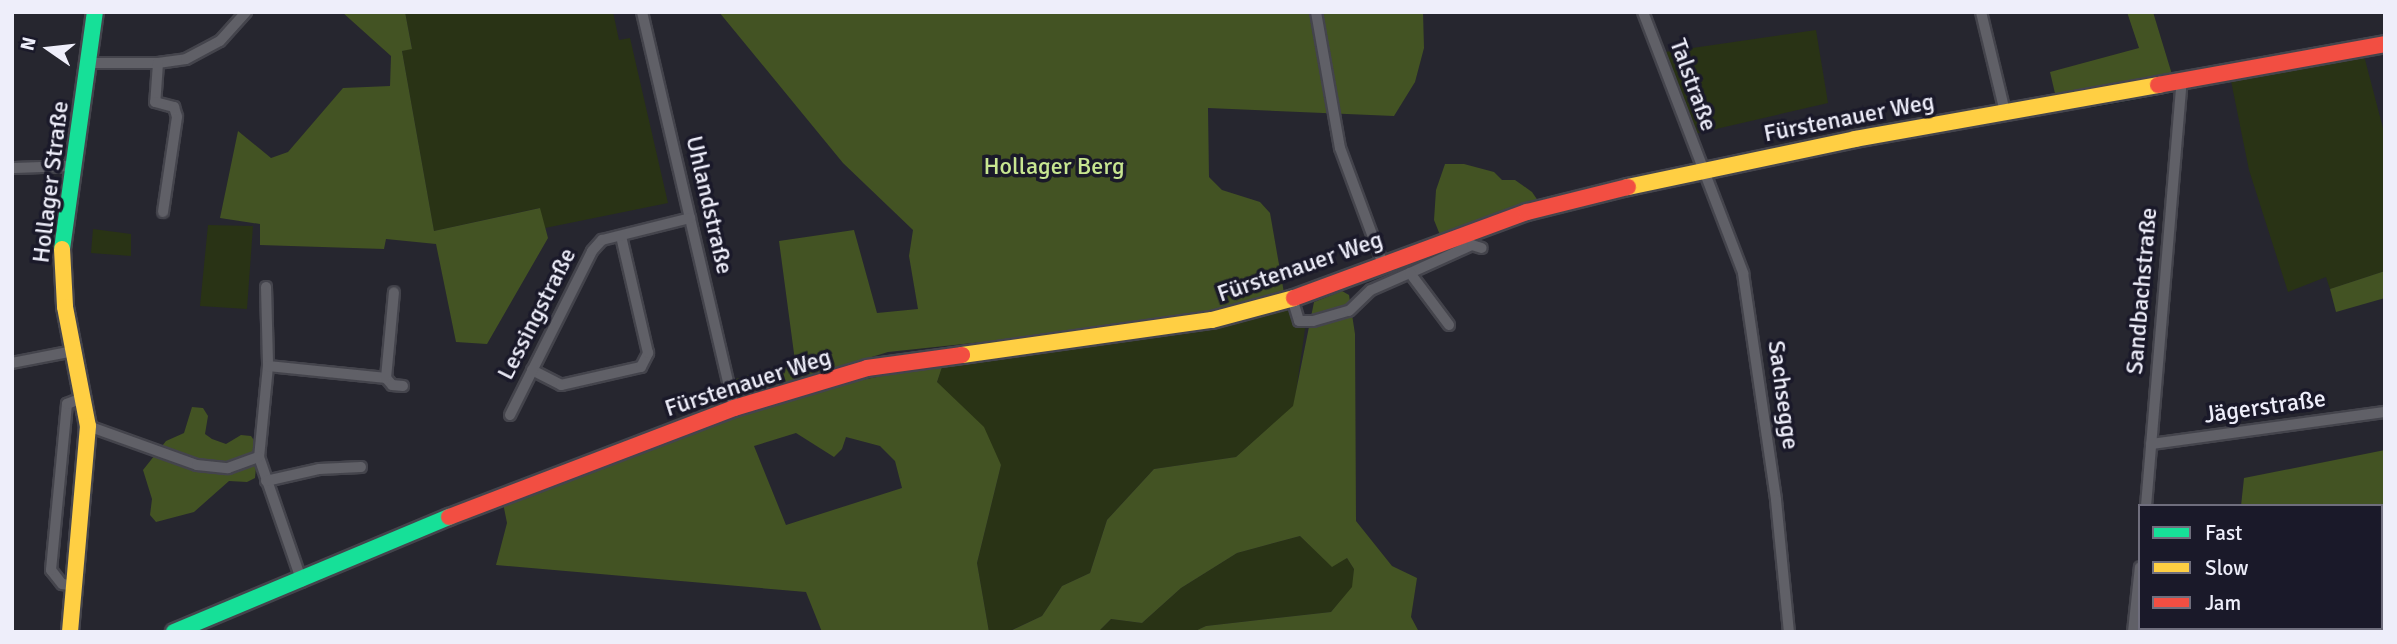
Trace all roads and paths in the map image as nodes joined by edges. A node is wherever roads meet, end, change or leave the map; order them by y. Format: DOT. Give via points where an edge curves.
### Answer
graph roads {
  1 [pos="94,12"];
  2 [pos="246,12"];
  3 [pos="642,12"];
  4 [pos="1316,12"];
  5 [pos="1643,12"];
  6 [pos="1981,12"];
  7 [pos="2385,44"];
  8 [pos="88,63"];
  9 [pos="158,64"];
  10 [pos="2182,79"];
  11 [pos="2005,111"];
  12 [pos="73,166"];
  13 [pos="12,168"];
  14 [pos="1704,171"];
  15 [pos="163,212"];
  16 [pos="690,218"];
  17 [pos="621,236"];
  18 [pos="1482,248"];
  19 [pos="1383,264"];
  20 [pos="1410,273"];
  21 [pos="266,287"];
  22 [pos="394,292"];
  23 [pos="1292,299"];
  24 [pos="1449,325"];
  25 [pos="74,351"];
  26 [pos="12,363"];
  27 [pos="268,366"];
  28 [pos="532,370"];
  29 [pos="386,378"];
  30 [pos="403,386"];
  31 [pos="84,397"];
  32 [pos="734,408"];
  33 [pos="2385,412"];
  34 [pos="510,415"];
  35 [pos="88,426"];
  36 [pos="2151,444"];
  37 [pos="259,457"];
  38 [pos="361,467"];
  39 [pos="266,481"];
  40 [pos="2146,504"];
  41 [pos="302,582"];
  42 [pos="76,586"];
  43 [pos="2138,586"];
  44 [pos="70,632"];
  45 [pos="174,632"];
  46 [pos="1789,632"];
  47 [pos="2133,632"];
  1 -- 8 [label="street, Hollager Straße"];
  2 -- 9 [label="street" via="204,51"];
  3 -- 16 [label="street, Uhlandstraße"];
  4 -- 19 [label="street" via="1340,148"];
  5 -- 14 [label="street, Talstraße"];
  6 -- 11 [label="street"];
  7 -- 10 [label="street, Fürstenauer Weg"];
  8 -- 9 [label="street"];
  8 -- 12 [label="street, Hollager Straße"];
  9 -- 15 [label="street" via="155,103 174,107 177,117"];
  10 -- 11 [label="street, Fürstenauer Weg"];
  10 -- 36 [label="street, Sandbachstraße"];
  11 -- 14 [label="street, Fürstenauer Weg"];
  12 -- 13 [label="street"];
  12 -- 25 [label="street, Hollager Straße" via="62,251 63,289"];
  14 -- 19 [label="street, Fürstenauer Weg" via="1527,212"];
  14 -- 46 [label="street, Sachsegge" via="1744,273 1776,500"];
  16 -- 17 [label="street, Lessingstraße"];
  16 -- 32 [label="street, Uhlandstraße"];
  17 -- 28 [label="street, Lessingstraße" via="602,240 592,251"];
  17 -- 28 [label="street" via="648,353 641,367 561,384"];
  18 -- 20 [label="street" via="1472,246"];
  19 -- 23 [label="street, Fürstenauer Weg"];
  20 -- 23 [label="street" via="1371,290 1349,312 1313,321 1299,321"];
  20 -- 24 [label="street"];
  21 -- 27 [label="street"];
  22 -- 29 [label="street"];
  23 -- 32 [label="street, Fürstenauer Weg" via="1177,327 867,368"];
  25 -- 26 [label="street"];
  25 -- 31 [label="street, Hollager Straße"];
  27 -- 29 [label="street"];
  27 -- 37 [label="street"];
  28 -- 34 [label="street, Lessingstraße"];
  29 -- 30 [label="street" via="392,385"];
  31 -- 35 [label="street, Hollager Straße"];
  31 -- 42 [label="street" via="67,404 51,570 62,584"];
  32 -- 41 [label="street, Fürstenauer Weg" via="517,489"];
  33 -- 36 [label="street, Jägerstraße"];
  35 -- 37 [label="street" via="197,465 228,468"];
  35 -- 42 [label="street, Hollager Straße"];
  36 -- 40 [label="street, Sandbachstraße"];
  37 -- 39 [label="street"];
  38 -- 39 [label="street" via="319,469"];
  39 -- 41 [label="street"];
  41 -- 45 [label="street, Fürstenauer Weg"];
  42 -- 44 [label="street, Hollager Straße"];
  43 -- 47 [label="street"];
}
